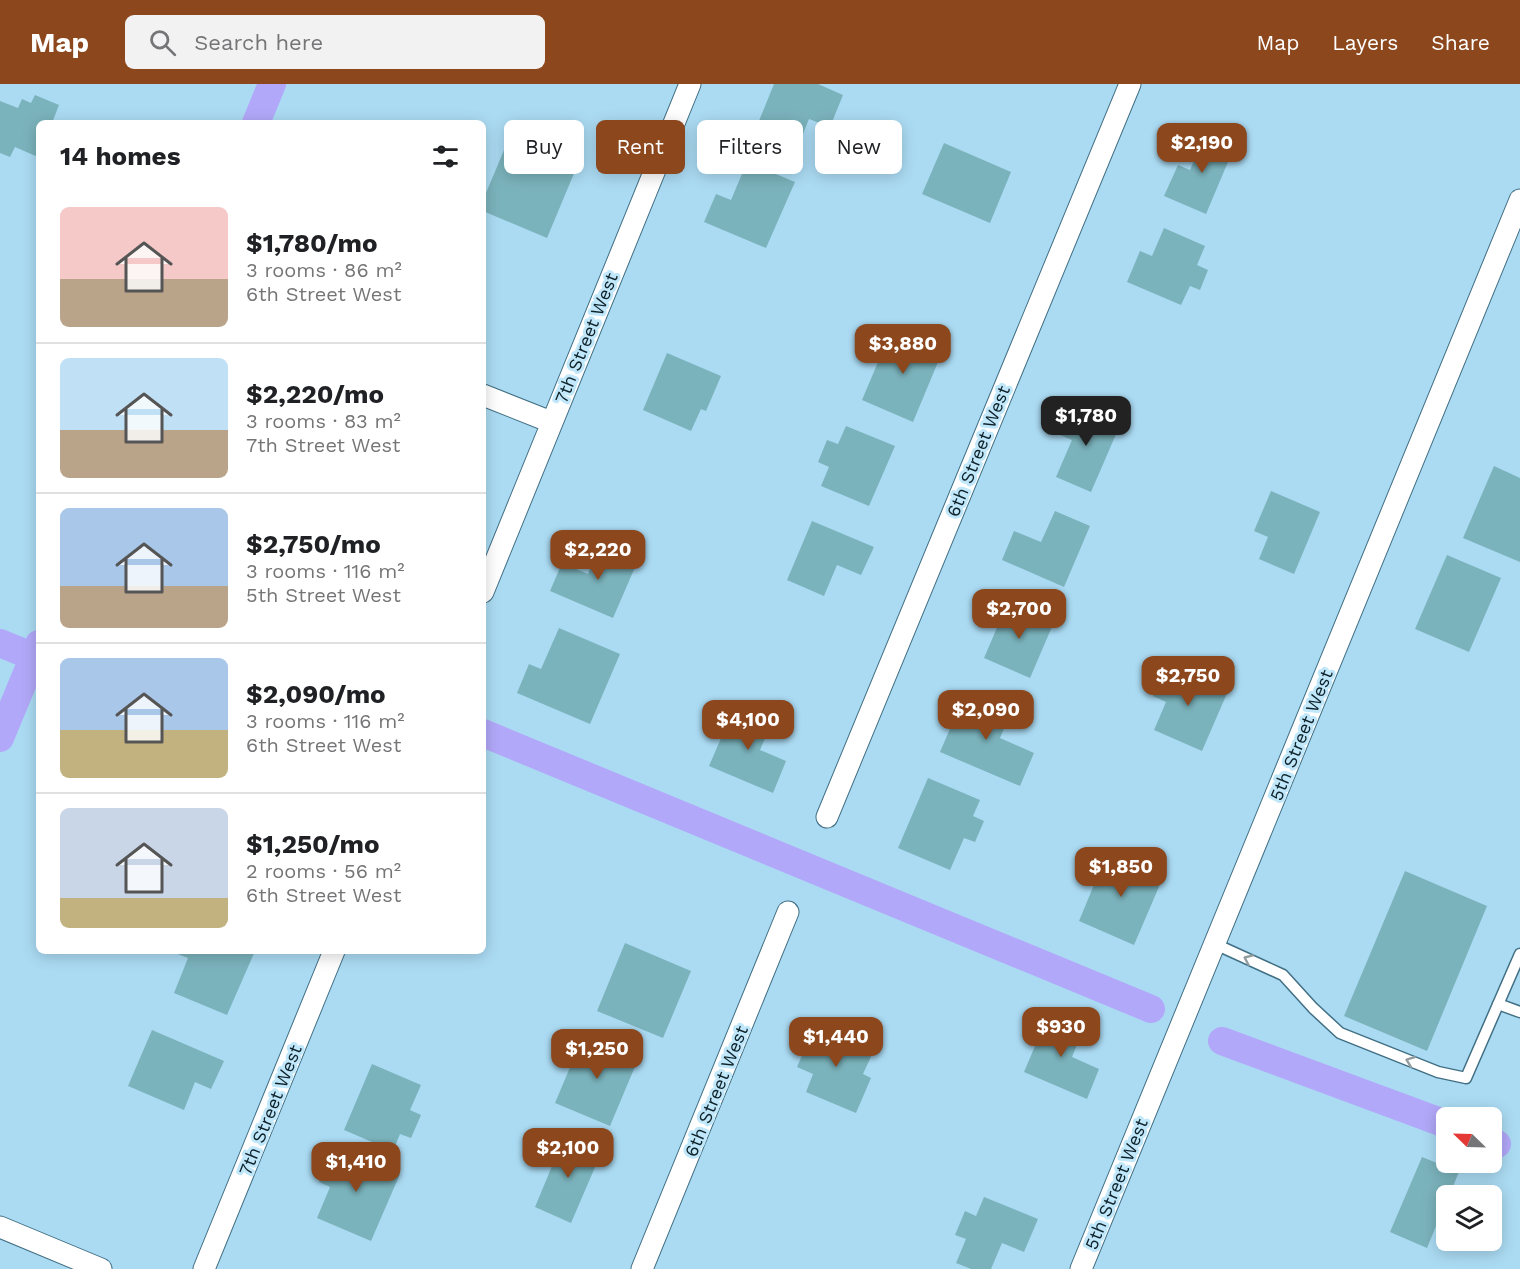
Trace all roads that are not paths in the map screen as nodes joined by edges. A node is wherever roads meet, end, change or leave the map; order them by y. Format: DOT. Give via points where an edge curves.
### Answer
graph roads {
  1 [pos="690,84"];
  2 [pos="1130,84"];
  3 [pos="1520,200"];
  4 [pos="486,396"];
  5 [pos="551,422"];
  6 [pos="486,584"];
  7 [pos="827,818"];
  8 [pos="788,912"];
  9 [pos="1215,944"];
  10 [pos="333,954"];
  11 [pos="1520,954"];
  12 [pos="1498,1004"];
  13 [pos="1520,1012"];
  14 [pos="0,1227"];
  15 [pos="101,1269"];
  16 [pos="204,1269"];
  17 [pos="642,1269"];
  18 [pos="1082,1269"];
  1 -- 5 [label="street, 7th Street West"];
  2 -- 7 [label="street, 6th Street West"];
  3 -- 9 [label="street, 5th Street West"];
  4 -- 5 [label="street"];
  5 -- 6 [label="street, 7th Street West"];
  8 -- 17 [label="street, 6th Street West"];
  12 -- 9 [label="lane, one-way" via="1466,1078 1438,1072 1340,1033 1283,975"];
  9 -- 18 [label="street, 5th Street West"];
  10 -- 16 [label="street, 7th Street West"];
  11 -- 12 [label="lane"];
  12 -- 13 [label="lane"];
  14 -- 15 [label="street"];
}
